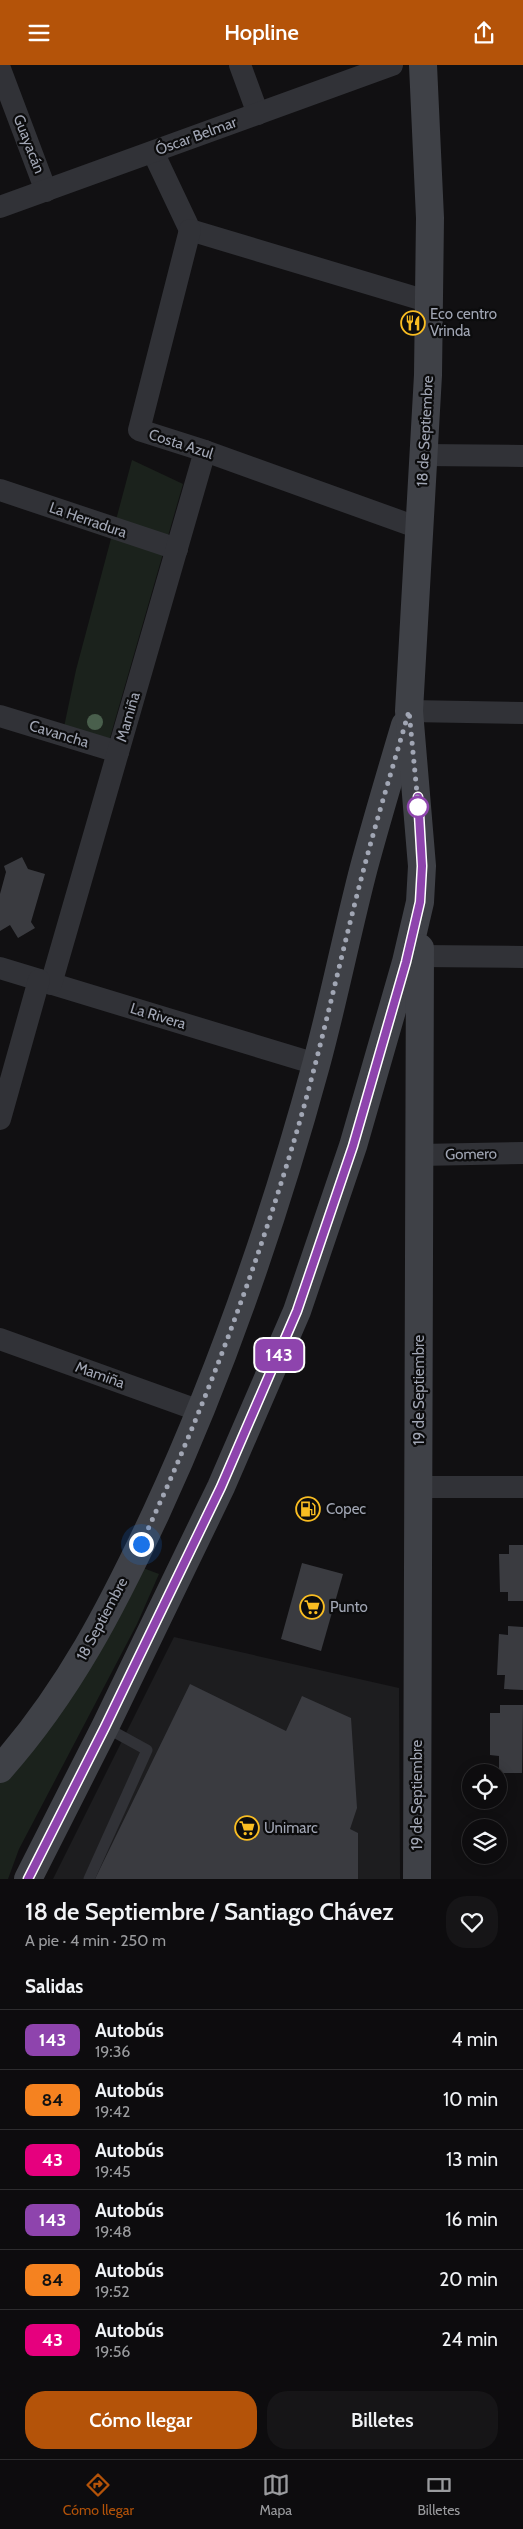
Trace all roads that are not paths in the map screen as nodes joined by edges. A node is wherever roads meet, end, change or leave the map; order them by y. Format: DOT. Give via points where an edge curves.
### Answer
graph roads {
  1 [pos="240,65"];
  2 [pos="392,65"];
  3 [pos="423,65"];
  4 [pos="0,69"];
  5 [pos="258,114"];
  6 [pos="153,152"];
  7 [pos="46,191"];
  8 [pos="0,207"];
  9 [pos="190,230"];
  10 [pos="430,302"];
  11 [pos="205,451"];
  12 [pos="423,455"];
  13 [pos="523,456"];
  14 [pos="0,490"];
  15 [pos="419,528"];
  16 [pos="177,549"];
  17 [pos="409,711"];
  18 [pos="523,713"];
  19 [pos="0,716"];
  20 [pos="118,752"];
  21 [pos="420,902"];
  22 [pos="420,956"];
  23 [pos="523,957"];
  24 [pos="0,968"];
  25 [pos="45,982"];
  26 [pos="316,1064"];
  27 [pos="0,1119"];
  28 [pos="523,1153"];
  29 [pos="419,1155"];
  30 [pos="0,1339"];
  31 [pos="200,1411"];
  32 [pos="418,1487"];
  33 [pos="523,1487"];
  34 [pos="105,1727"];
  35 [pos="0,1769"];
  36 [pos="28,1879"];
  37 [pos="89,1879"];
  38 [pos="417,1879"];
  1 -- 5 [label="street"];
  2 -- 5 [label="street, Óscar Belmar"];
  3 -- 10 [label="main road, 18 de Septiembre"];
  4 -- 7 [label="street, Guayacán"];
  5 -- 6 [label="street, Óscar Belmar"];
  6 -- 7 [label="street, Óscar Belmar"];
  6 -- 9 [label="street"];
  7 -- 8 [label="street, Óscar Belmar"];
  9 -- 10 [label="street"];
  9 -- 11 [label="street, Costa Azul" via="139,430"];
  10 -- 12 [label="main road, 18 de Septiembre"];
  11 -- 15 [label="street, Costa Azul"];
  11 -- 16 [label="street, Mamiña"];
  12 -- 13 [label="street"];
  12 -- 15 [label="main road, 18 de Septiembre"];
  14 -- 16 [label="street, La Herradura"];
  15 -- 17 [label="main road, 18 de Septiembre"];
  16 -- 20 [label="street, Mamiña"];
  17 -- 18 [label="street"];
  17 -- 21 [label="main road, 18 de Septiembre" via="422,866"];
  17 -- 26 [label="main road, 18 Septiembre" via="364,868"];
  19 -- 20 [label="street, Cavancha"];
  20 -- 25 [label="street, Mamiña"];
  21 -- 22 [label="main road, 19 de Septiembre"];
  21 -- 34 [label="main road" via="356,1137 297,1311 221,1487"];
  22 -- 23 [label="street"];
  22 -- 29 [label="main road, 19 de Septiembre"];
  24 -- 25 [label="street, La Rivera"];
  25 -- 26 [label="street, La Rivera"];
  25 -- 27 [label="street, Mamiña"];
  26 -- 31 [label="main road, 18 Septiembre" via="265,1231"];
  28 -- 29 [label="street, Gomero"];
  29 -- 32 [label="main road, 19 de Septiembre"];
  30 -- 31 [label="street, Mamiña"];
  31 -- 35 [label="main road, 18 Septiembre" via="145,1536 91,1642 46,1713"];
  32 -- 33 [label="street"];
  32 -- 38 [label="main road, 19 de Septiembre"];
  34 -- 36 [label="main road"];
  34 -- 37 [label="lane" via="147,1750"];
}
